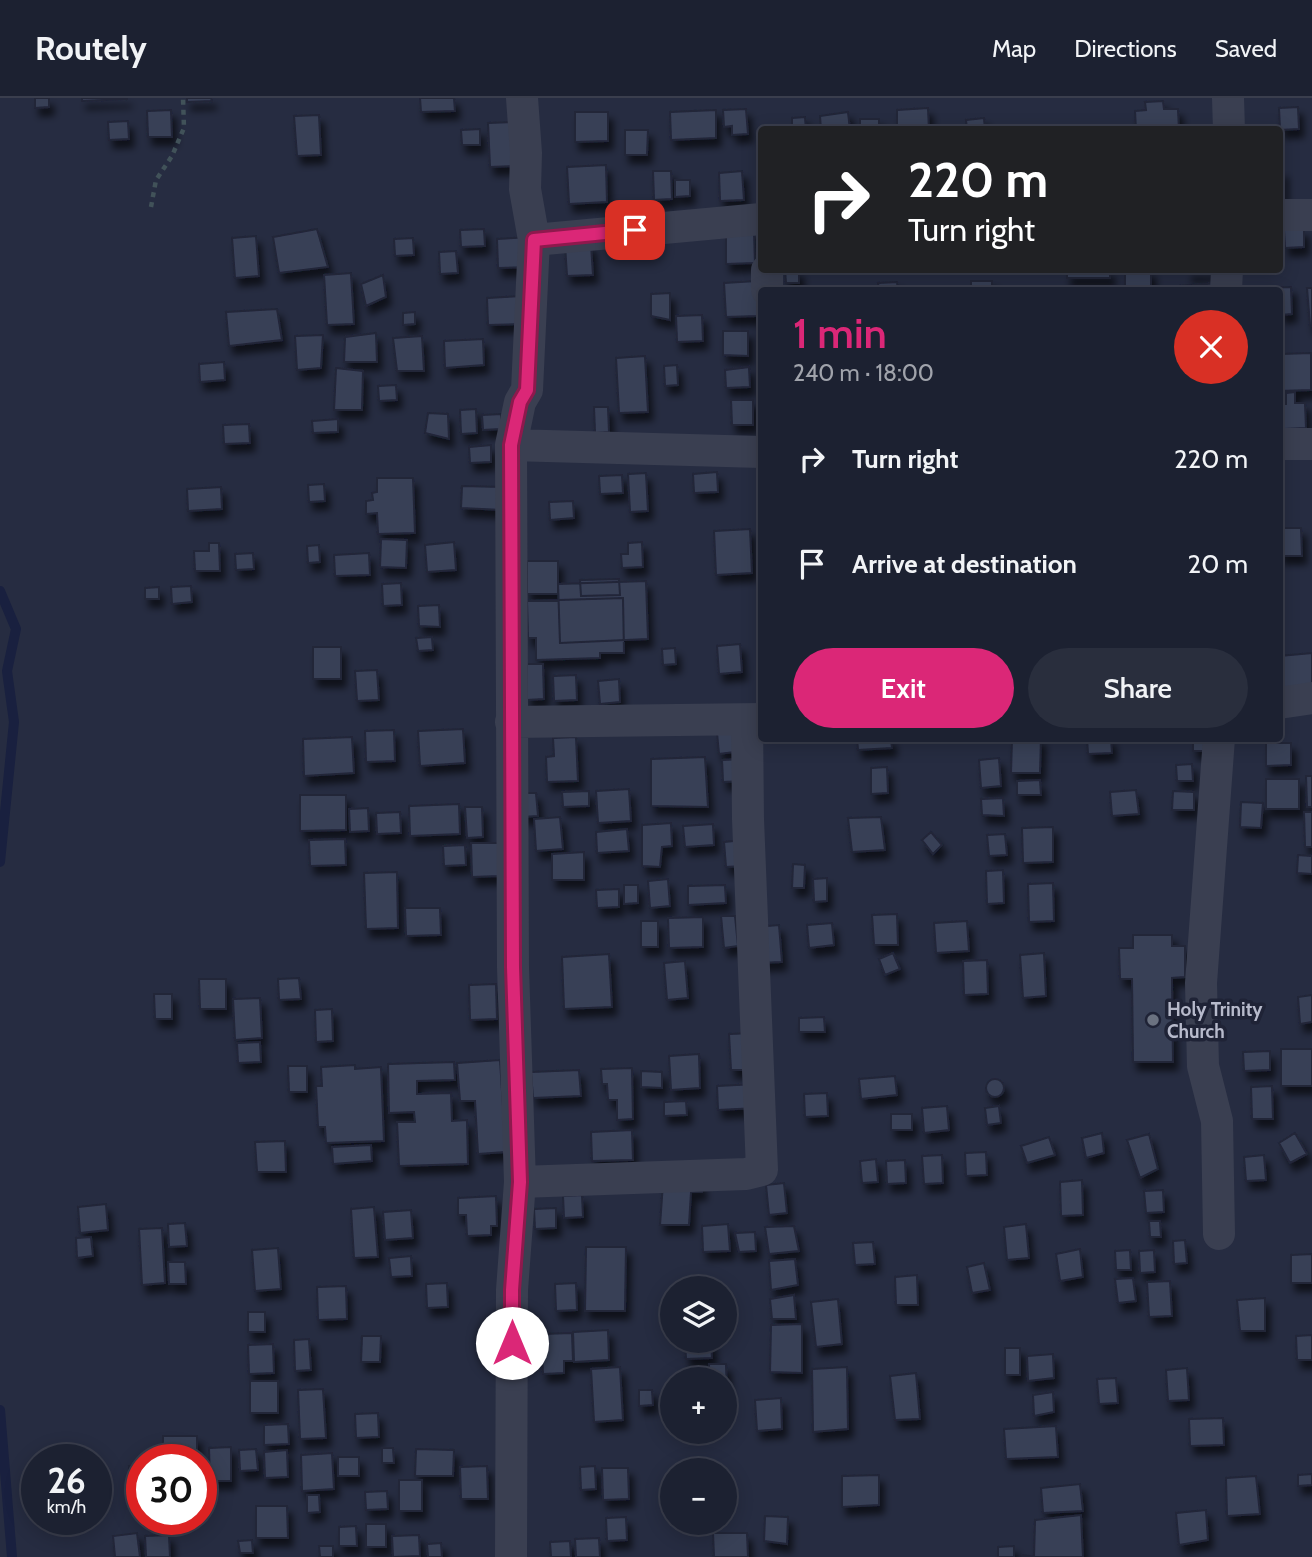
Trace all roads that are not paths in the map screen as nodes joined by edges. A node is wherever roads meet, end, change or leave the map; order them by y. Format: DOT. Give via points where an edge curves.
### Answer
graph roads {
  1 [pos="522,98"];
  2 [pos="1228,98"];
  3 [pos="1229,126"];
  4 [pos="1283,215"];
  5 [pos="1312,215"];
  6 [pos="758,219"];
  7 [pos="534,240"];
  8 [pos="1283,444"];
  9 [pos="1312,444"];
  10 [pos="511,445"];
  11 [pos="758,452"];
  12 [pos="1312,698"];
  13 [pos="1283,702"];
  14 [pos="754,720"];
  15 [pos="511,722"];
  16 [pos="1219,742"];
  17 [pos="520,1182"];
  18 [pos="1219,1234"];
  19 [pos="511,1557"];
  1 -- 7 [label="street" via="525,189"];
  2 -- 3 [label="street"];
  4 -- 5 [label="street"];
  6 -- 7 [label="street"];
  7 -- 10 [label="street" via="527,390"];
  8 -- 9 [label="street"];
  10 -- 11 [label="street"];
  10 -- 15 [label="street"];
  12 -- 13 [label="street"];
  14 -- 15 [label="street"];
  14 -- 17 [label="street" via="748,818 762,1170"];
  15 -- 17 [label="street"];
  16 -- 18 [label="street" via="1200,983 1203,1066 1217,1121"];
  17 -- 19 [label="street" via="512,1290"];
}
